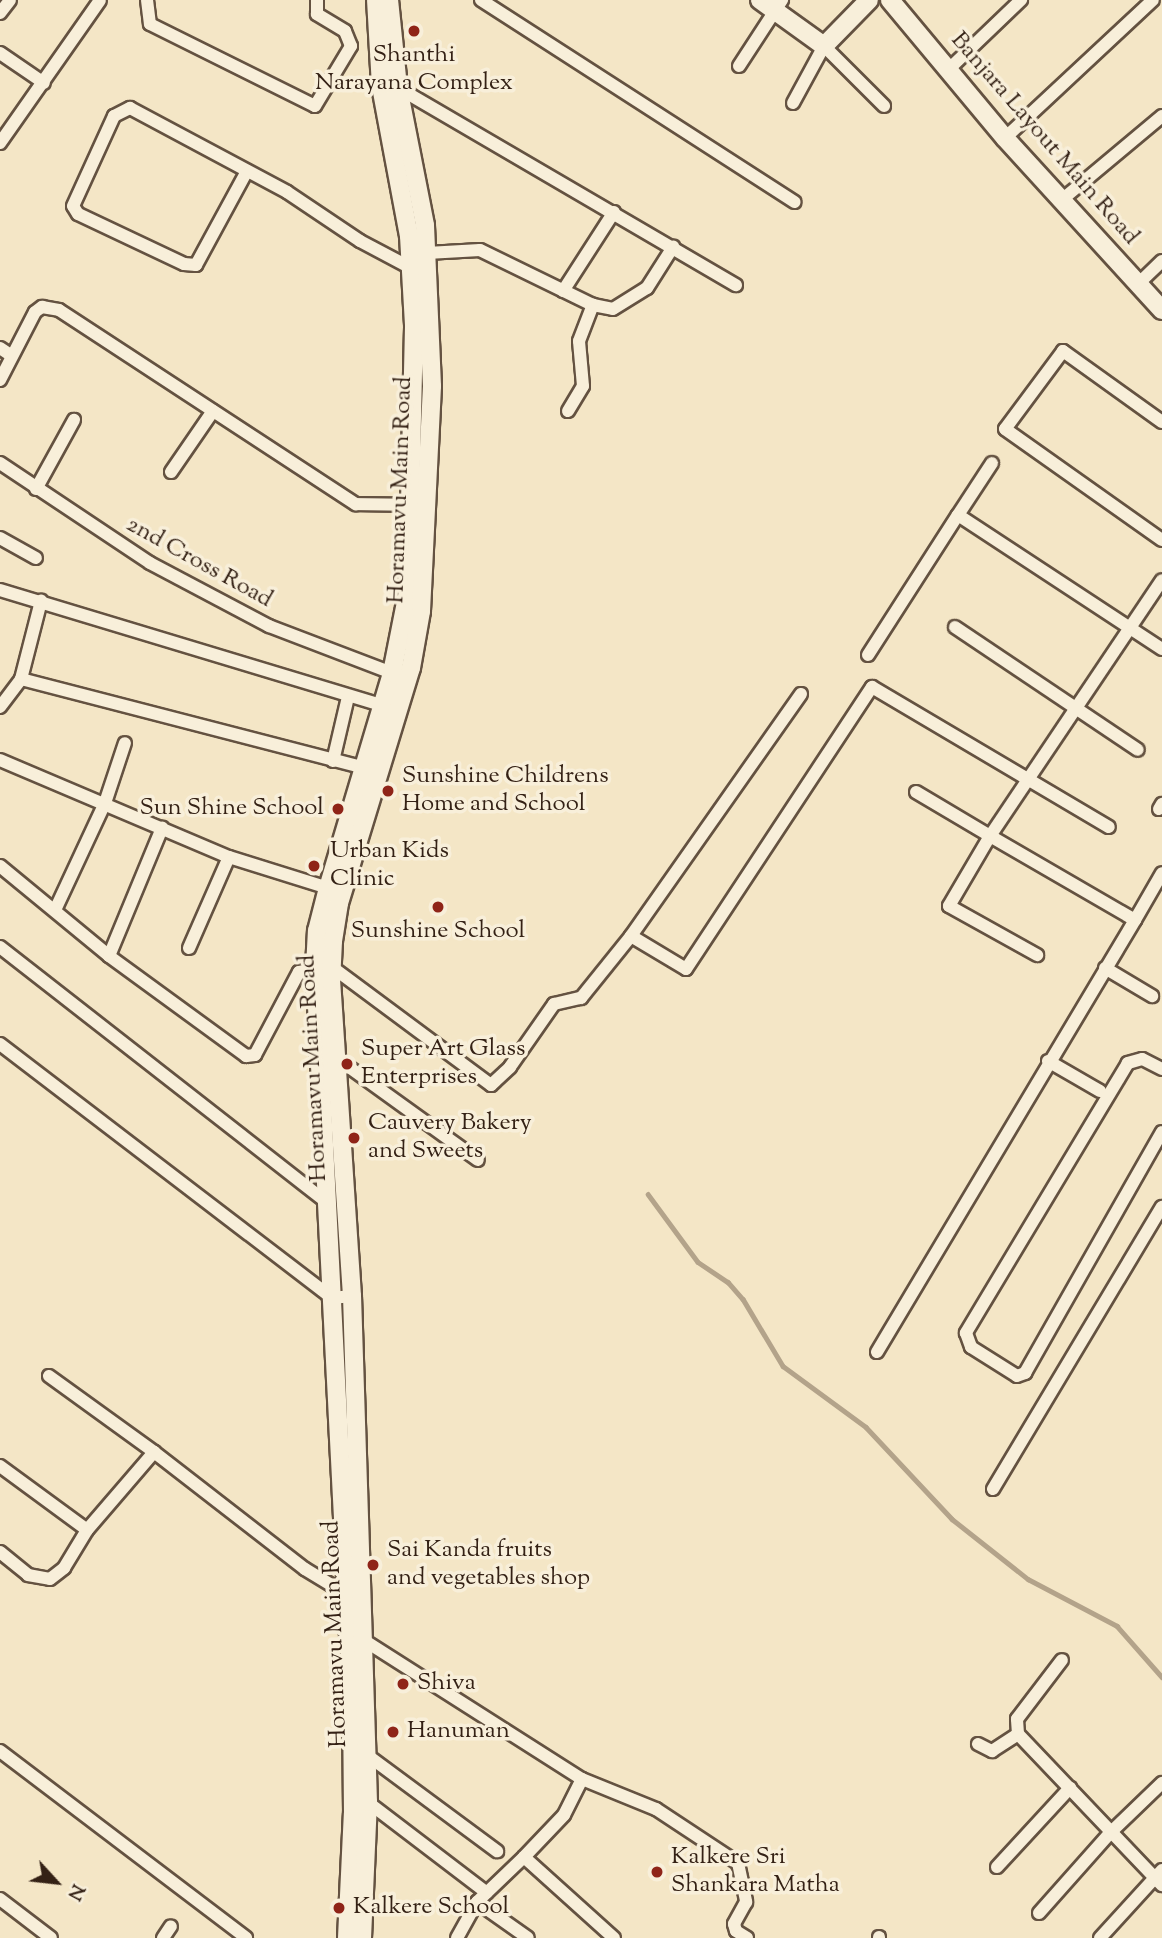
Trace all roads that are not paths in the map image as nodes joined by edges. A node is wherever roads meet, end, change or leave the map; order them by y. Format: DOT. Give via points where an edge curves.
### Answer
graph roads {
  1 [pos="9,0"];
  2 [pos="100,0"];
  3 [pos="147,0"];
  4 [pos="317,0"];
  5 [pos="376,0"];
  6 [pos="388,0"];
  7 [pos="481,0"];
  8 [pos="869,0"];
  9 [pos="890,0"];
  10 [pos="1021,0"];
  11 [pos="1153,0"];
  12 [pos="773,3"];
  13 [pos="0,13"];
  14 [pos="824,46"];
  15 [pos="0,53"];
  16 [pos="739,66"];
  17 [pos="949,69"];
  18 [pos="44,83"];
  19 [pos="390,85"];
  20 [pos="793,103"];
  21 [pos="884,106"];
  22 [pos="1162,116"];
  23 [pos="1006,138"];
  24 [pos="0,143"];
  25 [pos="247,171"];
  26 [pos="1064,198"];
  27 [pos="795,202"];
  28 [pos="614,212"];
  29 [pos="674,247"];
  30 [pos="427,253"];
  31 [pos="1162,261"];
  32 [pos="411,268"];
  33 [pos="1138,284"];
  34 [pos="736,285"];
  35 [pos="563,291"];
  36 [pos="593,306"];
  37 [pos="1162,310"];
  38 [pos="0,348"];
  39 [pos="12,356"];
  40 [pos="0,380"];
  41 [pos="214,411"];
  42 [pos="568,411"];
  43 [pos="74,420"];
  44 [pos="1162,422"];
  45 [pos="0,463"];
  46 [pos="992,463"];
  47 [pos="171,472"];
  48 [pos="36,489"];
  49 [pos="420,503"];
  50 [pos="958,515"];
  51 [pos="0,538"];
  52 [pos="1162,540"];
  53 [pos="36,558"];
  54 [pos="1162,580"];
  55 [pos="0,590"];
  56 [pos="41,601"];
  57 [pos="955,627"];
  58 [pos="1132,627"];
  59 [pos="1162,649"];
  60 [pos="868,655"];
  61 [pos="392,673"];
  62 [pos="21,679"];
  63 [pos="801,694"];
  64 [pos="348,697"];
  65 [pos="381,705"];
  66 [pos="0,708"];
  67 [pos="1076,709"];
  68 [pos="125,743"];
  69 [pos="1138,750"];
  70 [pos="0,760"];
  71 [pos="333,761"];
  72 [pos="371,769"];
  73 [pos="1029,780"];
  74 [pos="916,792"];
  75 [pos="105,803"];
  76 [pos="1109,827"];
  77 [pos="163,828"];
  78 [pos="990,836"];
  79 [pos="229,857"];
  80 [pos="0,866"];
  81 [pos="1162,873"];
  82 [pos="328,888"];
  83 [pos="56,908"];
  84 [pos="1135,920"];
  85 [pos="632,936"];
  86 [pos="0,947"];
  87 [pos="189,948"];
  88 [pos="109,956"];
  89 [pos="1037,956"];
  90 [pos="323,967"];
  91 [pos="1105,968"];
  92 [pos="1152,996"];
  93 [pos="0,1044"];
  94 [pos="335,1056"];
  95 [pos="1048,1061"];
  96 [pos="1162,1069"];
  97 [pos="1100,1091"];
  98 [pos="1162,1132"];
  99 [pos="478,1160"];
  100 [pos="328,1203"];
  101 [pos="1162,1207"];
  102 [pos="352,1296"];
  103 [pos="332,1298"];
  104 [pos="877,1352"];
  105 [pos="49,1376"];
  106 [pos="153,1452"];
  107 [pos="0,1466"];
  108 [pos="993,1489"];
  109 [pos="87,1530"];
  110 [pos="0,1552"];
  111 [pos="353,1598"];
  112 [pos="362,1639"];
  113 [pos="1062,1660"];
  114 [pos="1018,1734"];
  115 [pos="978,1744"];
  116 [pos="359,1750"];
  117 [pos="0,1751"];
  118 [pos="582,1779"];
  119 [pos="1162,1783"];
  120 [pos="1070,1788"];
  121 [pos="353,1791"];
  122 [pos="368,1802"];
  123 [pos="1111,1832"];
  124 [pos="497,1851"];
  125 [pos="524,1857"];
  126 [pos="997,1867"];
  127 [pos="1160,1878"];
  128 [pos="482,1897"];
  129 [pos="0,1899"];
  130 [pos="1039,1913"];
  131 [pos="171,1926"];
  132 [pos="51,1938"];
  133 [pos="163,1938"];
  134 [pos="246,1938"];
  135 [pos="347,1938"];
  136 [pos="362,1938"];
  137 [pos="457,1938"];
  138 [pos="528,1938"];
  139 [pos="614,1938"];
  140 [pos="747,1938"];
  141 [pos="1100,1938"];
  1 -- 13 [label="street"];
  2 -- 18 [label="street"];
  3 -- 4 [label="street" via="150,24 315,106 342,64 351,39 317,14"];
  5 -- 19 [label="main road, Horamavu Main Road"];
  6 -- 19 [label="main road, Horamavu Main Road"];
  7 -- 27 [label="street"];
  8 -- 14 [label="main road"];
  9 -- 17 [label="main road, Banjara Layout Main Road"];
  10 -- 17 [label="street"];
  11 -- 23 [label="street"];
  12 -- 14 [label="main road"];
  12 -- 16 [label="street"];
  14 -- 20 [label="street"];
  14 -- 21 [label="street"];
  15 -- 18 [label="street"];
  17 -- 23 [label="main road, Banjara Layout Main Road"];
  18 -- 24 [label="street"];
  19 -- 28 [label="street"];
  19 -- 30 [label="main road, Horamavu Main Road" via="419,186"];
  19 -- 32 [label="main road, Horamavu Main Road"];
  22 -- 26 [label="street"];
  23 -- 26 [label="main road, Banjara Layout Main Road"];
  25 -- 25 [label="street" via="197,265 184,264 78,214 73,206 114,116 124,108"];
  25 -- 32 [label="street"];
  26 -- 33 [label="main road, Banjara Layout Main Road"];
  28 -- 29 [label="street"];
  28 -- 35 [label="street"];
  29 -- 34 [label="street"];
  29 -- 36 [label="street" via="636,298 614,309"];
  30 -- 32 [label="street"];
  30 -- 35 [label="street" via="480,250"];
  30 -- 49 [label="main road, Horamavu Main Road" via="432,386"];
  31 -- 33 [label="street"];
  32 -- 49 [label="main road, Horamavu Main Road"];
  33 -- 37 [label="main road, Banjara Layout Main Road"];
  35 -- 36 [label="street"];
  36 -- 42 [label="street" via="579,341 583,386"];
  38 -- 39 [label="street"];
  39 -- 40 [label="street"];
  39 -- 41 [label="street" via="35,312 42,307 59,310"];
  41 -- 47 [label="street"];
  41 -- 49 [label="street" via="356,505"];
  43 -- 48 [label="street"];
  44 -- 52 [label="street" via="1063,351 1005,429"];
  45 -- 48 [label="street, 2nd Cross Road"];
  46 -- 50 [label="street"];
  48 -- 61 [label="street, 2nd Cross Road" via="150,563 269,626"];
  49 -- 61 [label="main road, Horamavu Main Road"];
  49 -- 72 [label="main road, Horamavu Main Road" via="426,570 417,634"];
  50 -- 58 [label="street"];
  50 -- 60 [label="street"];
  51 -- 53 [label="street"];
  54 -- 58 [label="street"];
  55 -- 56 [label="street"];
  56 -- 62 [label="street"];
  56 -- 64 [label="street"];
  57 -- 67 [label="street"];
  58 -- 59 [label="street"];
  58 -- 67 [label="street"];
  61 -- 65 [label="main road, Horamavu Main Road"];
  62 -- 66 [label="street"];
  62 -- 71 [label="street"];
  63 -- 85 [label="street"];
  64 -- 65 [label="street"];
  64 -- 71 [label="street"];
  65 -- 72 [label="main road, Horamavu Main Road"];
  67 -- 69 [label="street"];
  67 -- 73 [label="street"];
  68 -- 75 [label="street"];
  70 -- 75 [label="street"];
  71 -- 72 [label="street"];
  72 -- 82 [label="main road, Horamavu Main Road"];
  72 -- 90 [label="main road, Horamavu Main Road"];
  73 -- 76 [label="street"];
  73 -- 78 [label="street"];
  73 -- 85 [label="street" via="872,687 686,969"];
  74 -- 78 [label="street"];
  75 -- 77 [label="street"];
  75 -- 83 [label="street"];
  77 -- 79 [label="street"];
  77 -- 88 [label="street"];
  78 -- 84 [label="street"];
  78 -- 89 [label="street" via="949,906"];
  79 -- 82 [label="street"];
  79 -- 87 [label="street"];
  80 -- 83 [label="street"];
  81 -- 84 [label="street"];
  82 -- 90 [label="main road, Horamavu Main Road" via="317,931"];
  83 -- 88 [label="street"];
  84 -- 91 [label="street"];
  85 -- 90 [label="street" via="581,998 555,1004 510,1067 491,1085"];
  86 -- 100 [label="street"];
  88 -- 90 [label="street" via="250,1058 299,972"];
  90 -- 94 [label="main road, Horamavu Main Road"];
  90 -- 100 [label="main road, Horamavu Main Road"];
  91 -- 92 [label="street"];
  91 -- 95 [label="street"];
  93 -- 103 [label="street"];
  94 -- 99 [label="street"];
  94 -- 102 [label="main road, Horamavu Main Road"];
  95 -- 97 [label="street"];
  95 -- 104 [label="street"];
  96 -- 98 [label="street" via="1142,1059 1128,1063 966,1333 971,1348 1017,1376 1024,1373"];
  100 -- 103 [label="main road, Horamavu Main Road"];
  101 -- 108 [label="street"];
  102 -- 103 [label="street"];
  102 -- 111 [label="main road, Horamavu Main Road"];
  103 -- 111 [label="main road, Horamavu Main Road"];
  105 -- 106 [label="street"];
  106 -- 109 [label="street"];
  106 -- 111 [label="street"];
  107 -- 109 [label="street"];
  109 -- 110 [label="street" via="64,1568 50,1579 28,1575"];
  111 -- 112 [label="main road, Horamavu Main Road"];
  111 -- 116 [label="main road, Horamavu Main Road"];
  112 -- 116 [label="main road, Horamavu Main Road"];
  112 -- 118 [label="street"];
  113 -- 114 [label="street" via="1017,1719"];
  114 -- 115 [label="street" via="992,1751"];
  114 -- 120 [label="street"];
  116 -- 121 [label="main road, Horamavu Main Road"];
  116 -- 122 [label="main road, Horamavu Main Road"];
  116 -- 124 [label="street"];
  117 -- 134 [label="street"];
  118 -- 125 [label="street" via="564,1815"];
  118 -- 140 [label="street" via="656,1809 738,1863 746,1902 734,1924"];
  119 -- 123 [label="street"];
  120 -- 123 [label="street"];
  120 -- 126 [label="street"];
  121 -- 122 [label="street"];
  121 -- 135 [label="main road, Horamavu Main Road"];
  122 -- 128 [label="street"];
  122 -- 136 [label="main road, Horamavu Main Road"];
  123 -- 127 [label="street"];
  123 -- 130 [label="street"];
  125 -- 128 [label="street"];
  125 -- 139 [label="street"];
  127 -- 141 [label="street"];
  128 -- 137 [label="street"];
  128 -- 138 [label="street"];
  129 -- 132 [label="street"];
  131 -- 133 [label="street"];
}
